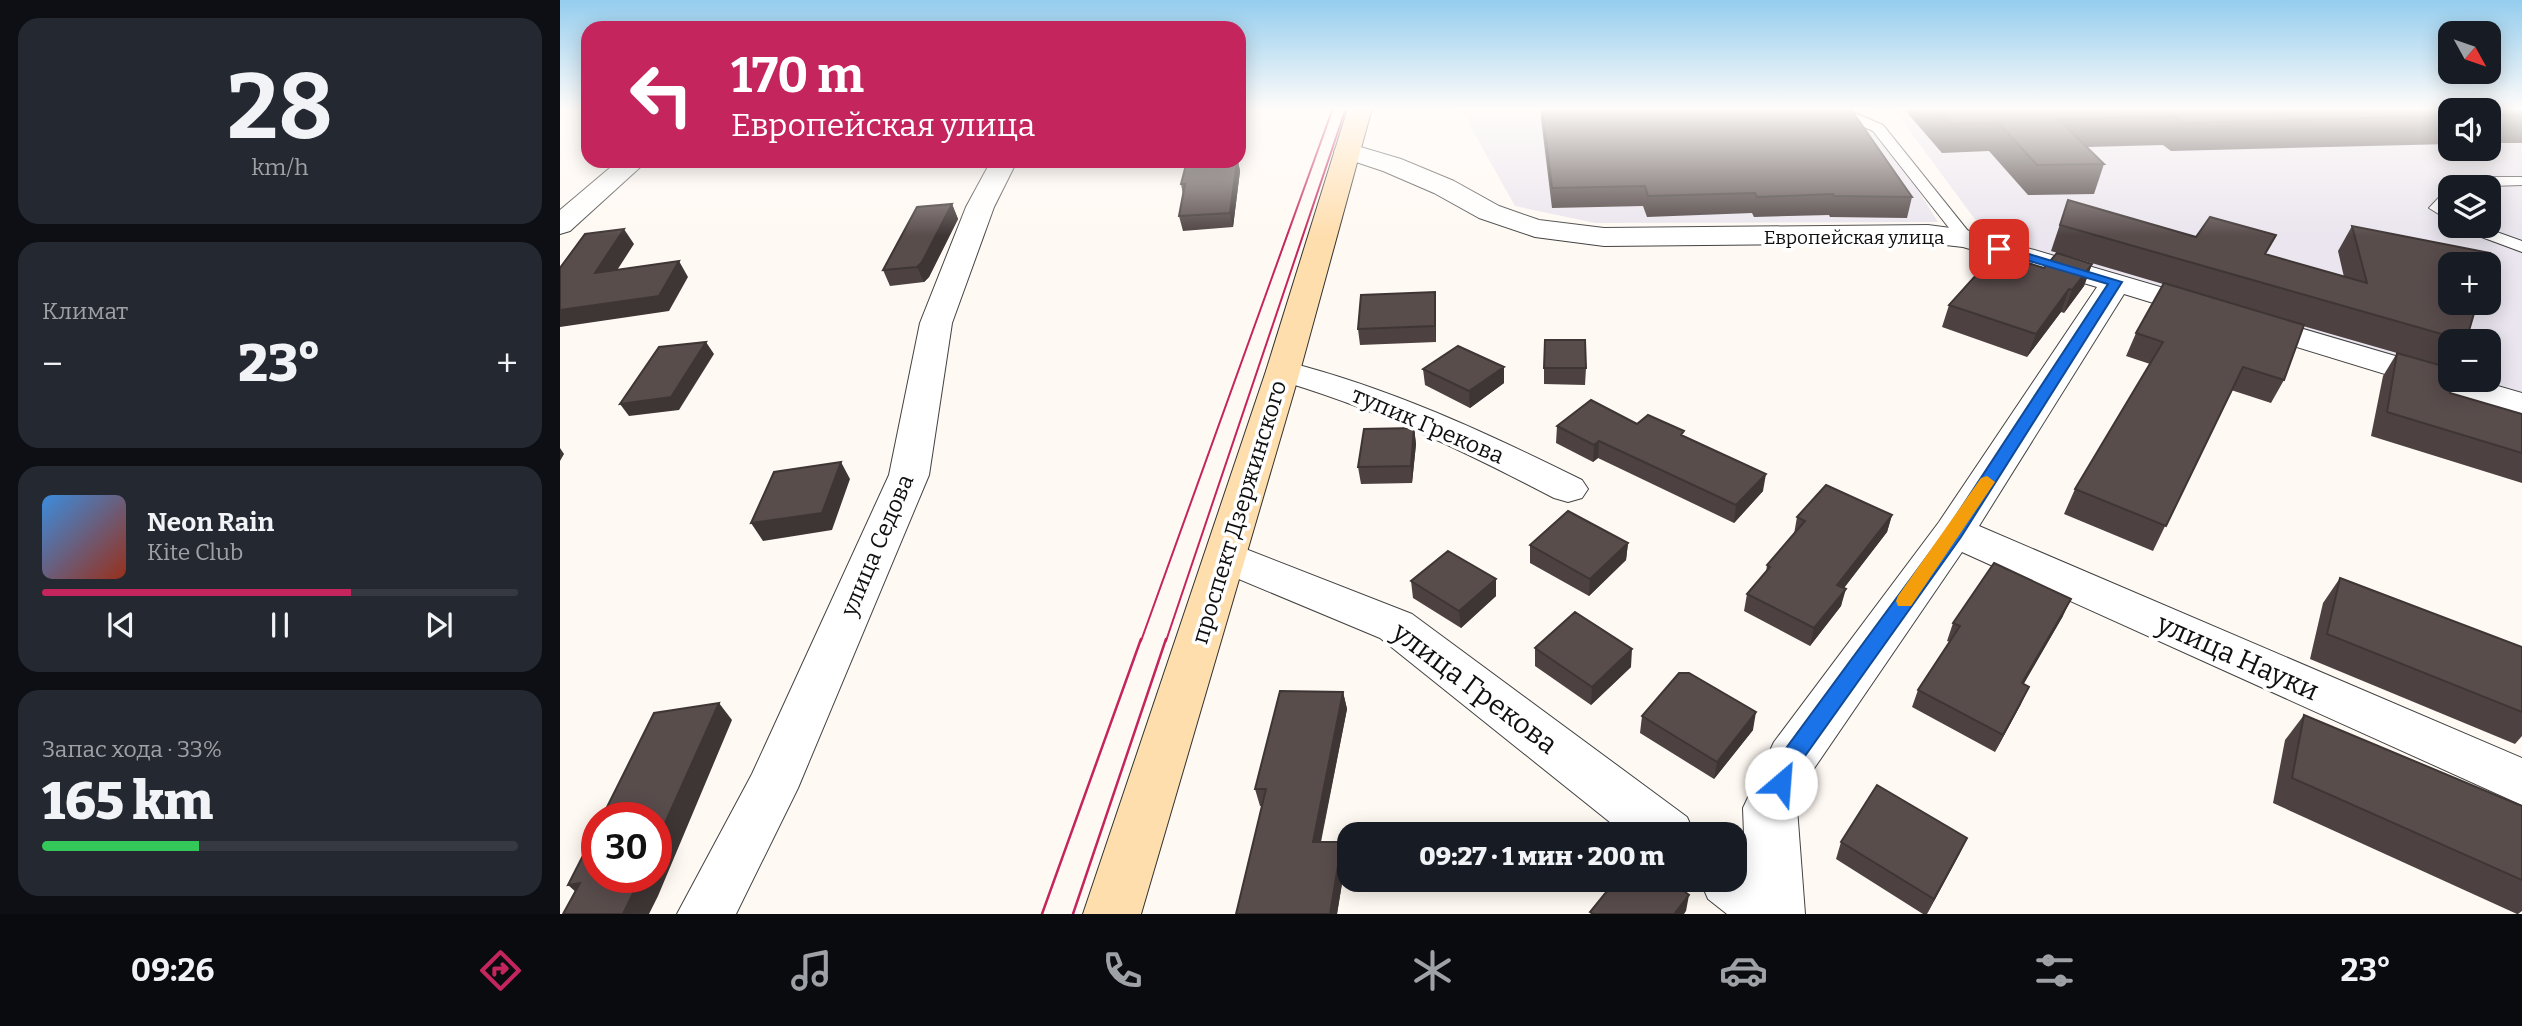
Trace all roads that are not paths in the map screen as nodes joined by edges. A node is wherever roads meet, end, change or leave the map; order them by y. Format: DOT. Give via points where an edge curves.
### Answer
graph roads {
  1 [pos="1347,150"];
  2 [pos="1349,151"];
  3 [pos="1896,151"];
  4 [pos="626,168"];
  5 [pos="1000,168"];
  6 [pos="2501,181"];
  7 [pos="2522,181"];
  8 [pos="560,225"];
  9 [pos="2498,238"];
  10 [pos="1966,239"];
  11 [pos="2522,247"];
  12 [pos="2116,282"];
  13 [pos="1283,371"];
  14 [pos="2522,405"];
  15 [pos="1569,489"];
  16 [pos="1954,532"];
  17 [pos="1225,556"];
  18 [pos="2522,782"];
  19 [pos="1651,822"];
  20 [pos="1744,892"];
  21 [pos="706,914"];
  22 [pos="1112,914"];
  23 [pos="1774,914"];
  1 -- 13 [label="main road, проспект Дзержинского"];
  2 -- 10 [label="street, Европейская улица" via="1535,228 1604,237 1928,234"];
  3 -- 10 [label="lane"];
  4 -- 8 [label="street"];
  5 -- 21 [label="street, улица Седова" via="980,207 936,323 909,475 772,788"];
  6 -- 7 [label="lane"];
  9 -- 11 [label="lane"];
  10 -- 12 [label="street, Европейская улица"];
  12 -- 14 [label="street, Европейская улица"];
  12 -- 16 [label="street"];
  13 -- 15 [label="street, тупик Грекова" via="1468,438"];
  13 -- 17 [label="main road, проспект Дзержинского"];
  16 -- 18 [label="street, улица Науки"];
  16 -- 23 [label="street" via="1792,758 1770,808"];
  17 -- 19 [label="street, улица Грекова" via="1396,626"];
  17 -- 22 [label="main road, проспект Дзержинского"];
  20 -- 23 [label="street"];
}
